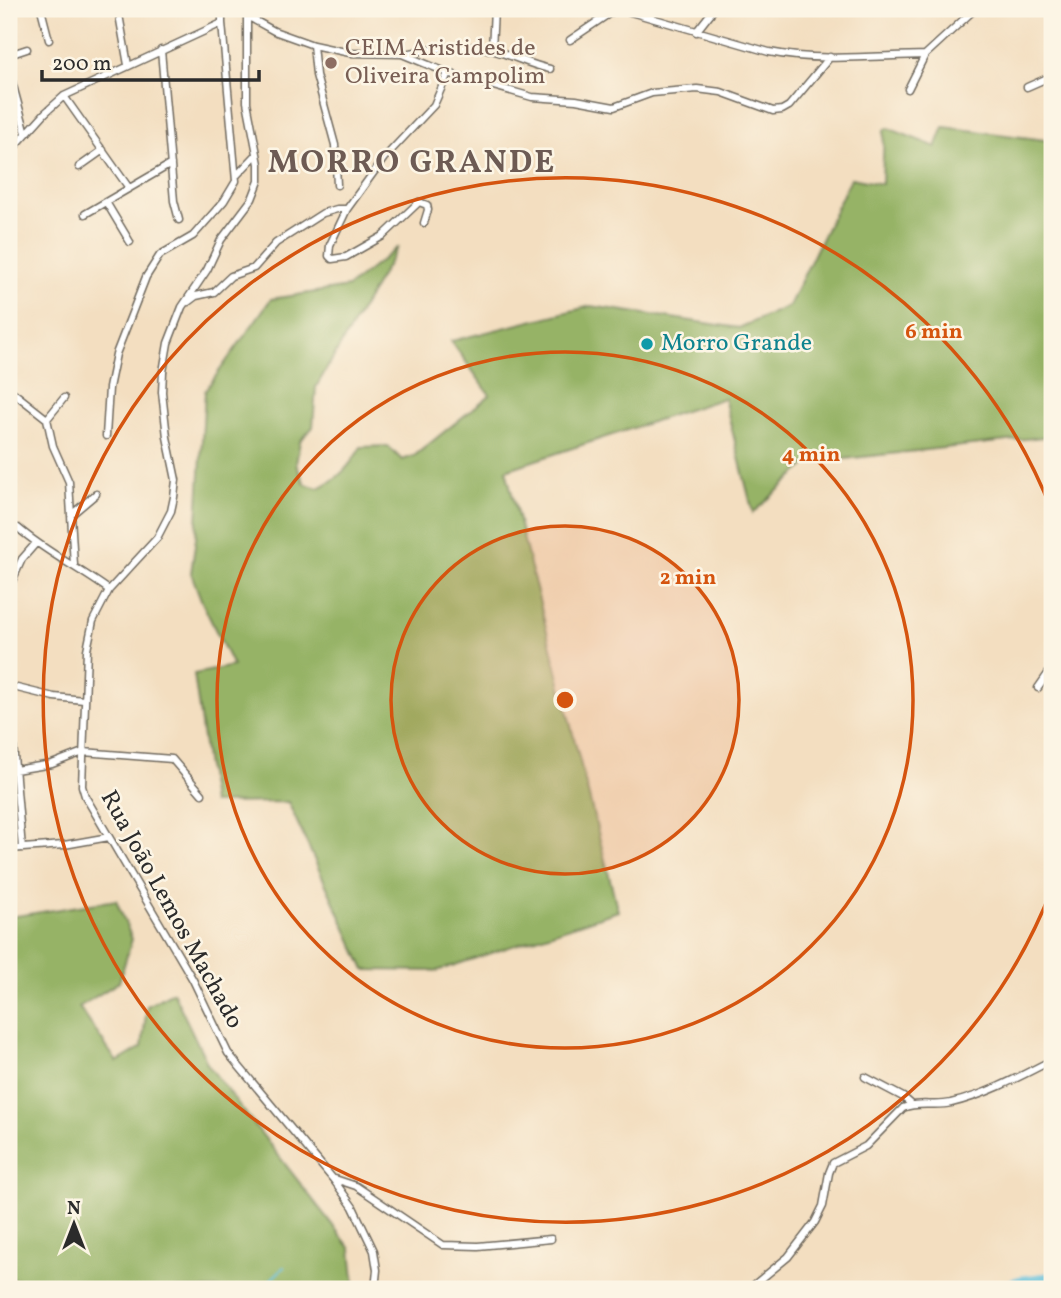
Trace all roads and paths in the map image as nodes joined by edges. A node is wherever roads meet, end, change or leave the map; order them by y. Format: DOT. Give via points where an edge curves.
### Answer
graph roads {
  1 [pos="41,9"];
  2 [pos="118,9"];
  3 [pos="222,9"];
  4 [pos="494,9"];
  5 [pos="618,9"];
  6 [pos="714,9"];
  7 [pos="975,9"];
  8 [pos="247,12"];
  9 [pos="222,23"];
  10 [pos="696,32"];
  11 [pos="48,40"];
  12 [pos="570,40"];
  13 [pos="313,45"];
  14 [pos="27,49"];
  15 [pos="160,50"];
  16 [pos="492,50"];
  17 [pos="402,54"];
  18 [pos="9,55"];
  19 [pos="925,55"];
  20 [pos="830,57"];
  21 [pos="128,65"];
  22 [pos="550,69"];
  23 [pos="9,71"];
  24 [pos="448,73"];
  25 [pos="1052,76"];
  26 [pos="1027,87"];
  27 [pos="908,89"];
  28 [pos="64,96"];
  29 [pos="26,133"];
  30 [pos="103,150"];
  31 [pos="9,153"];
  32 [pos="257,154"];
  33 [pos="171,164"];
  34 [pos="79,167"];
  35 [pos="237,175"];
  36 [pos="337,185"];
  37 [pos="129,188"];
  38 [pos="106,202"];
  39 [pos="347,209"];
  40 [pos="85,214"];
  41 [pos="179,220"];
  42 [pos="424,223"];
  43 [pos="130,242"];
  44 [pos="182,307"];
  45 [pos="9,389"];
  46 [pos="64,398"];
  47 [pos="47,419"];
  48 [pos="106,436"];
  49 [pos="96,494"];
  50 [pos="71,516"];
  51 [pos="18,527"];
  52 [pos="36,543"];
  53 [pos="74,565"];
  54 [pos="9,588"];
  55 [pos="109,590"];
  56 [pos="1052,668"];
  57 [pos="9,686"];
  58 [pos="1038,688"];
  59 [pos="9,698"];
  60 [pos="84,700"];
  61 [pos="83,752"];
  62 [pos="11,771"];
  63 [pos="202,794"];
  64 [pos="109,837"];
  65 [pos="22,848"];
  66 [pos="9,849"];
  67 [pos="1052,1060"];
  68 [pos="865,1077"];
  69 [pos="911,1104"];
  70 [pos="333,1179"];
  71 [pos="551,1239"];
  72 [pos="375,1289"];
  73 [pos="749,1289"];
  1 -- 11 [label="street"];
  2 -- 21 [label="street"];
  3 -- 9 [label="street"];
  4 -- 16 [label="street"];
  5 -- 10 [label="street"];
  5 -- 12 [label="street"];
  6 -- 10 [label="street"];
  7 -- 19 [label="street"];
  8 -- 13 [label="street" via="274,31"];
  8 -- 32 [label="street, Rua João Lemos Machado" via="247,102"];
  9 -- 15 [label="street"];
  9 -- 35 [label="street"];
  10 -- 20 [label="street" via="781,55"];
  13 -- 17 [label="street"];
  13 -- 36 [label="street" via="335,145"];
  14 -- 18 [label="street"];
  15 -- 21 [label="street"];
  15 -- 33 [label="street"];
  16 -- 17 [label="street" via="448,46"];
  16 -- 22 [label="street"];
  17 -- 24 [label="street"];
  19 -- 20 [label="street"];
  19 -- 27 [label="street"];
  20 -- 24 [label="street" via="782,110 696,89 652,93 622,105 605,106 532,97"];
  21 -- 28 [label="street"];
  23 -- 29 [label="street"];
  24 -- 39 [label="street" via="434,105 384,158"];
  25 -- 26 [label="street"];
  28 -- 29 [label="street"];
  28 -- 30 [label="street"];
  29 -- 31 [label="street"];
  30 -- 34 [label="street"];
  30 -- 37 [label="street"];
  32 -- 35 [label="street"];
  32 -- 44 [label="street, Rua João Lemos Machado" via="259,181 252,199 221,240"];
  33 -- 37 [label="street"];
  33 -- 41 [label="street"];
  35 -- 48 [label="street" via="229,194 193,236 160,255 146,277 116,354"];
  37 -- 38 [label="street"];
  38 -- 40 [label="street"];
  38 -- 43 [label="street"];
  39 -- 42 [label="street" via="330,245 332,259 346,257 383,236 419,202 427,205"];
  39 -- 44 [label="street" via="323,213 276,243 254,268 231,276 215,292 196,296"];
  44 -- 55 [label="street, Rua João Lemos Machado" via="163,372 164,418 176,480 173,504 157,538"];
  45 -- 47 [label="street"];
  46 -- 47 [label="street"];
  47 -- 50 [label="street" via="68,478"];
  49 -- 50 [label="street"];
  50 -- 53 [label="street"];
  51 -- 52 [label="street"];
  52 -- 53 [label="street"];
  52 -- 54 [label="street" via="22,559"];
  53 -- 55 [label="street"];
  55 -- 60 [label="street, Rua João Lemos Machado" via="89,635"];
  56 -- 58 [label="street"];
  57 -- 60 [label="street"];
  59 -- 62 [label="street"];
  60 -- 61 [label="street, Rua João Lemos Machado"];
  61 -- 62 [label="street" via="52,764"];
  61 -- 63 [label="street" via="172,759"];
  61 -- 64 [label="street, Rua João Lemos Machado" via="85,796"];
  62 -- 65 [label="street"];
  64 -- 65 [label="street"];
  64 -- 70 [label="street, Rua João Lemos Machado" via="193,981 228,1053"];
  65 -- 66 [label="street"];
  67 -- 69 [label="street" via="963,1100"];
  68 -- 69 [label="street"];
  69 -- 73 [label="street" via="866,1146 833,1163 816,1222 788,1257"];
  70 -- 71 [label="street" via="356,1186 443,1245"];
  70 -- 72 [label="street, Rua João Lemos Machado" via="353,1207 374,1251"];
}
